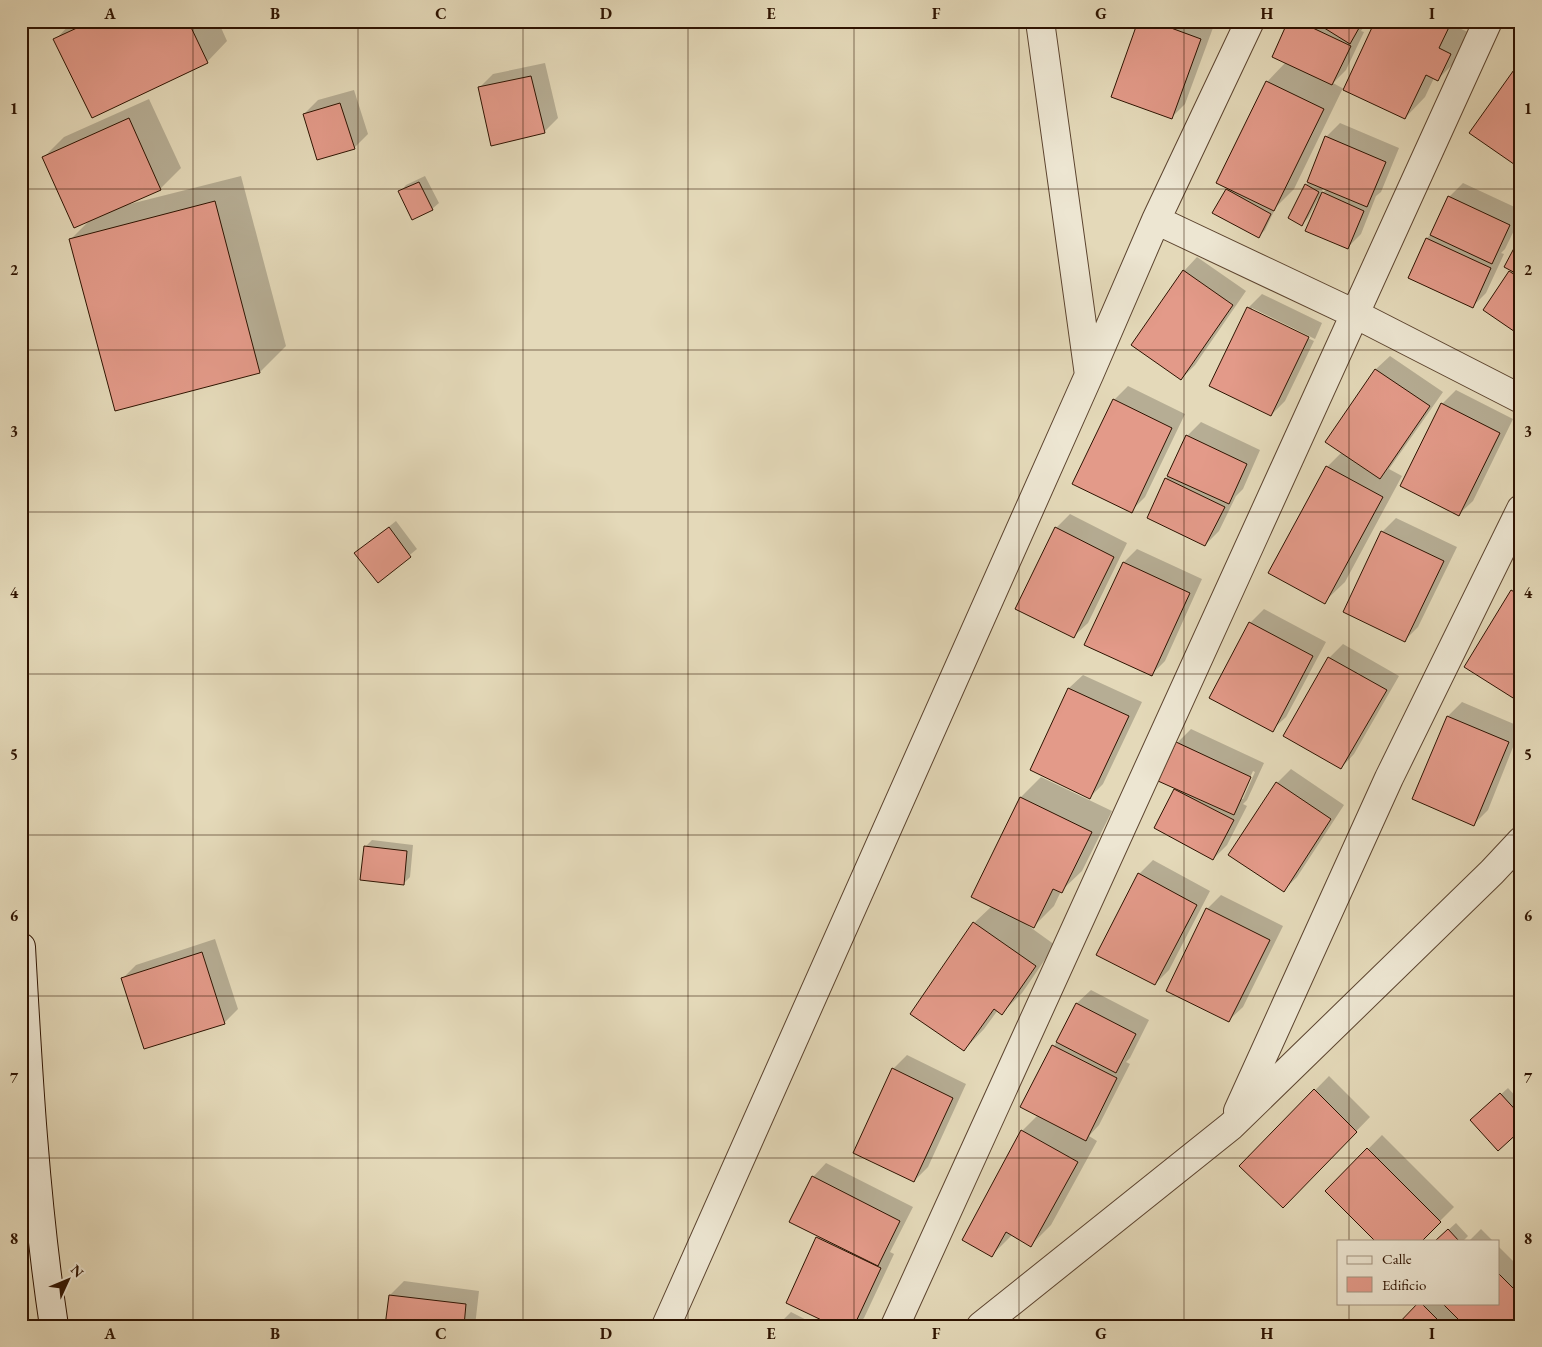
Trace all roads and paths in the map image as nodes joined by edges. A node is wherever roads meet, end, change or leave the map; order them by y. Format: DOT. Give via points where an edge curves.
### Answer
graph roads {
  1 [pos="1040,21"];
  2 [pos="1250,21"];
  3 [pos="1488,21"];
  4 [pos="1156,220"];
  5 [pos="1355,314"];
  6 [pos="1089,375"];
  7 [pos="1521,399"];
  8 [pos="1521,509"];
  9 [pos="1521,841"];
  10 [pos="21,947"];
  11 [pos="1232,1126"];
  12 [pos="21,1210"];
  13 [pos="46,1273"];
  14 [pos="48,1326"];
  15 [pos="54,1326"];
  16 [pos="666,1326"];
  17 [pos="895,1326"];
  18 [pos="981,1326"];
  1 -- 6 [label="street"];
  2 -- 4 [label="street"];
  3 -- 5 [label="street"];
  4 -- 5 [label="street"];
  4 -- 6 [label="street"];
  5 -- 7 [label="street"];
  5 -- 17 [label="street"];
  6 -- 16 [label="street"];
  8 -- 11 [label="street" via="1389,778"];
  9 -- 11 [label="street"];
  10 -- 13 [label="street" via="32,1131"];
  11 -- 18 [label="street"];
  12 -- 13 [label="street"];
  13 -- 14 [label="street"];
  13 -- 15 [label="street"];
}
